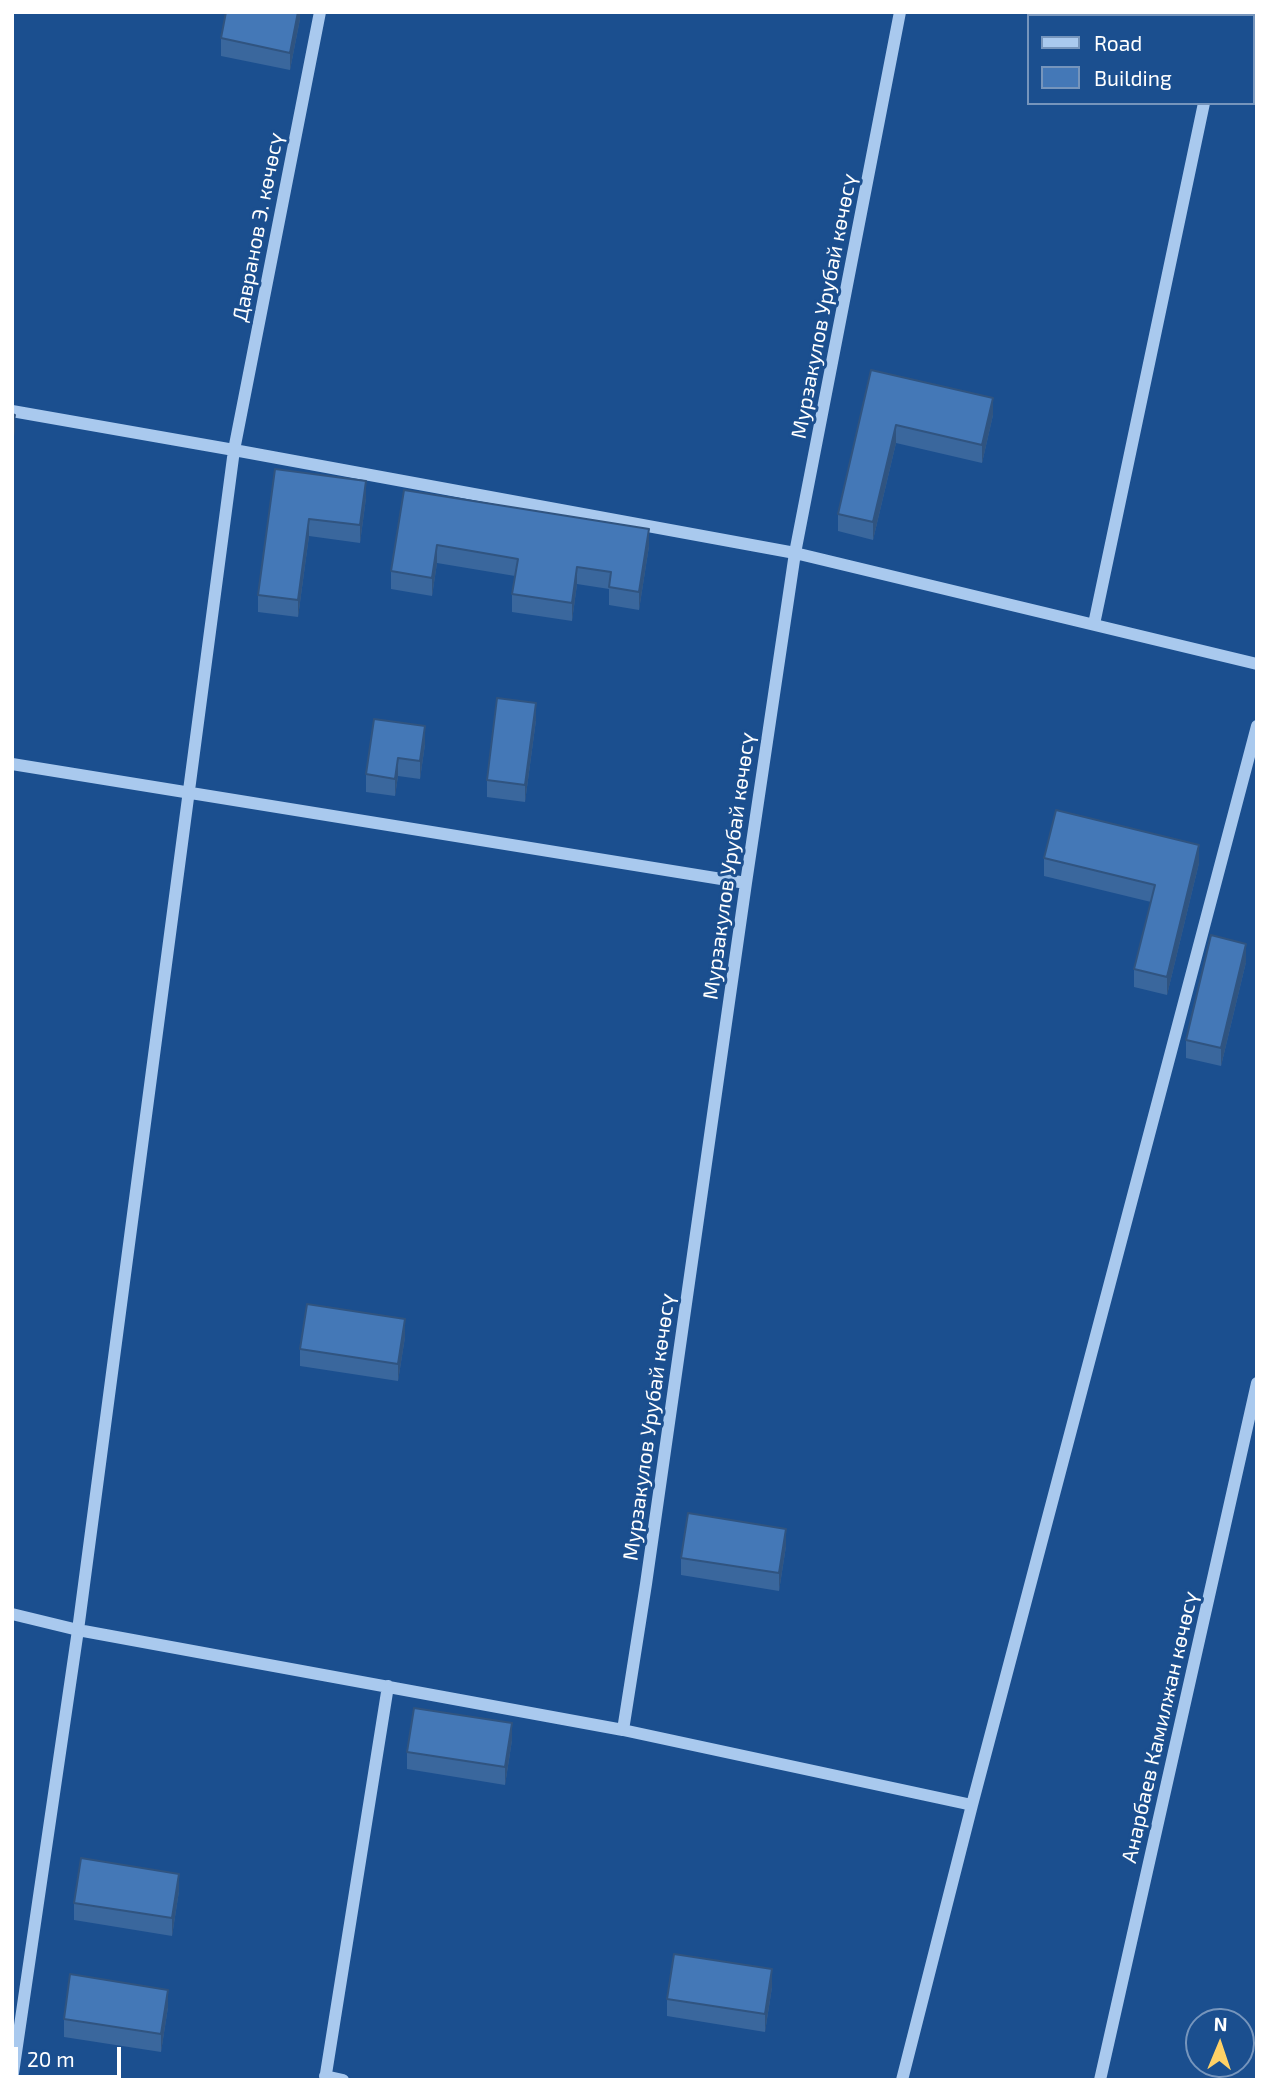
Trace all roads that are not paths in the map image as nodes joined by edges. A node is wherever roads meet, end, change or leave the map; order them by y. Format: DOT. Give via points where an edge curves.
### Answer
graph roads {
  1 [pos="320,12"];
  2 [pos="900,12"];
  3 [pos="1204,105"];
  4 [pos="12,411"];
  5 [pos="234,450"];
  6 [pos="795,553"];
  7 [pos="1094,624"];
  8 [pos="1257,664"];
  9 [pos="1257,726"];
  10 [pos="12,764"];
  11 [pos="189,792"];
  12 [pos="746,883"];
  13 [pos="1257,1383"];
  14 [pos="12,1614"];
  15 [pos="78,1630"];
  16 [pos="388,1686"];
  17 [pos="623,1730"];
  18 [pos="972,1805"];
  19 [pos="325,2078"];
  20 [pos="12,2080"];
  21 [pos="344,2080"];
  22 [pos="902,2080"];
  23 [pos="1100,2080"];
  1 -- 5 [label="street, Давранов Э. көчөсү"];
  2 -- 6 [label="street, Мурзакулов Урубай көчөсү"];
  3 -- 7 [label="street"];
  4 -- 5 [label="street"];
  5 -- 6 [label="street"];
  5 -- 11 [label="street, Давранов Э. көчөсү"];
  6 -- 7 [label="street"];
  6 -- 12 [label="street, Мурзакулов Урубай көчөсү"];
  7 -- 8 [label="street"];
  9 -- 18 [label="street"];
  10 -- 11 [label="street"];
  11 -- 12 [label="street"];
  11 -- 15 [label="street, Давранов Э. көчөсү"];
  12 -- 17 [label="street, Мурзакулов Урубай көчөсү"];
  13 -- 23 [label="street, Анарбаев Камилжан көчөсү"];
  14 -- 15 [label="street"];
  15 -- 16 [label="street"];
  15 -- 20 [label="street, Давранов Э. көчөсү"];
  16 -- 17 [label="street"];
  16 -- 19 [label="street"];
  17 -- 18 [label="street"];
  18 -- 22 [label="street"];
  19 -- 21 [label="street"];
}
